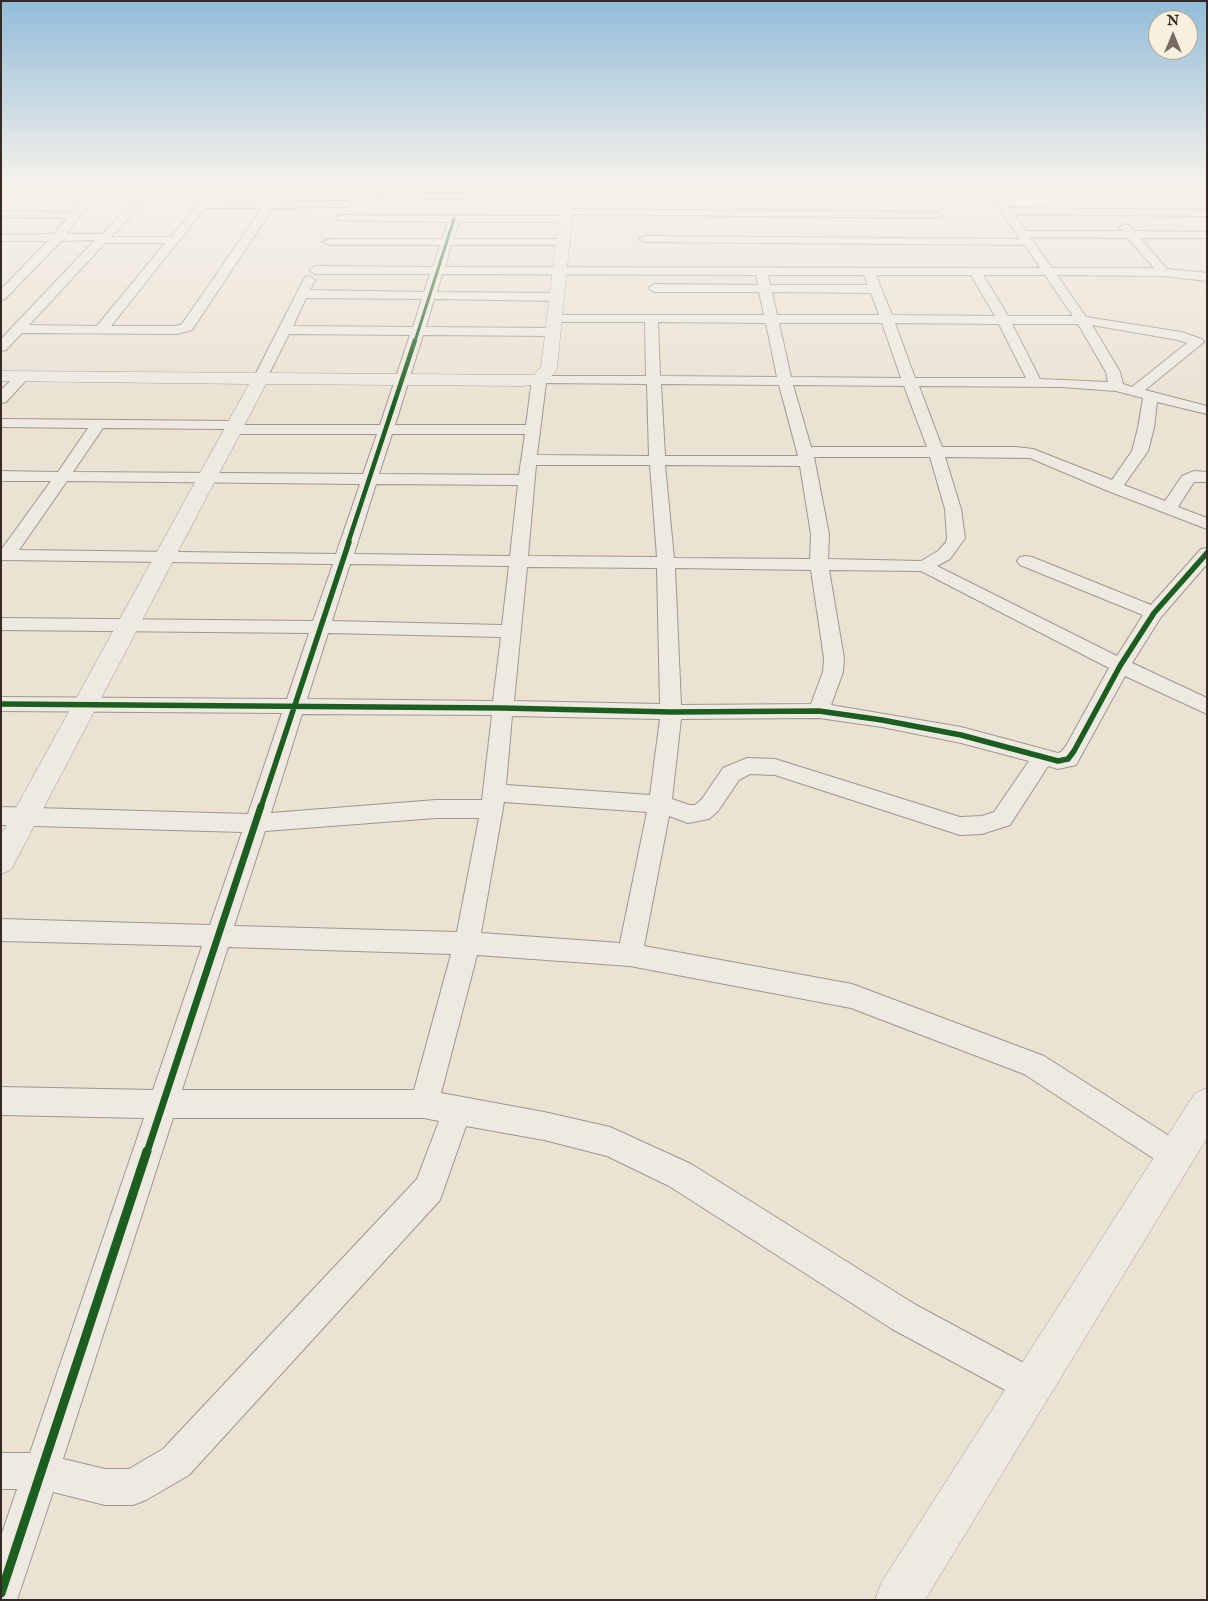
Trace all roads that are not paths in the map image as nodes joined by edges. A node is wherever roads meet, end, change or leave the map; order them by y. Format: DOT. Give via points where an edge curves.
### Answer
graph roads {
  1 [pos="35,261"];
  2 [pos="83,261"];
  3 [pos="157,261"];
  4 [pos="231,261"];
  5 [pos="320,261"];
  6 [pos="439,261"];
  7 [pos="561,261"];
  8 [pos="647,261"];
  9 [pos="1040,261"];
  10 [pos="1153,261"];
  11 [pos="647,265"];
  12 [pos="315,270"];
  13 [pos="437,270"];
  14 [pos="560,270"];
  15 [pos="761,271"];
  16 [pos="869,271"];
  17 [pos="975,272"];
  18 [pos="1047,272"];
  19 [pos="1163,272"];
  20 [pos="1207,277"];
  21 [pos="654,288"];
  22 [pos="764,289"];
  23 [pos="875,289"];
  24 [pos="302,294"];
  25 [pos="1,296"];
  26 [pos="429,296"];
  27 [pos="556,297"];
  28 [pos="654,319"];
  29 [pos="770,319"];
  30 [pos="886,320"];
  31 [pos="1004,320"];
  32 [pos="1082,320"];
  33 [pos="553,325"];
  34 [pos="18,328"];
  35 [pos="101,329"];
  36 [pos="285,330"];
  37 [pos="417,331"];
  38 [pos="1,347"];
  39 [pos="1,376"];
  40 [pos="22,376"];
  41 [pos="260,378"];
  42 [pos="539,379"];
  43 [pos="401,380"];
  44 [pos="655,380"];
  45 [pos="785,382"];
  46 [pos="909,382"];
  47 [pos="1035,383"];
  48 [pos="1116,387"];
  49 [pos="1142,394"];
  50 [pos="1,399"];
  51 [pos="1207,410"];
  52 [pos="1,423"];
  53 [pos="99,424"];
  54 [pos="234,427"];
  55 [pos="386,430"];
  56 [pos="532,430"];
  57 [pos="936,452"];
  58 [pos="806,456"];
  59 [pos="657,460"];
  60 [pos="528,470"];
  61 [pos="1,476"];
  62 [pos="63,476"];
  63 [pos="1207,477"];
  64 [pos="207,478"];
  65 [pos="368,479"];
  66 [pos="1114,488"];
  67 [pos="1169,508"];
  68 [pos="1207,524"];
  69 [pos="1207,553"];
  70 [pos="4,555"];
  71 [pos="166,557"];
  72 [pos="342,559"];
  73 [pos="520,561"];
  74 [pos="1026,561"];
  75 [pos="666,562"];
  76 [pos="819,565"];
  77 [pos="924,566"];
  78 [pos="1154,613"];
  79 [pos="1,624"];
  80 [pos="129,624"];
  81 [pos="320,626"];
  82 [pos="511,631"];
  83 [pos="1120,666"];
  84 [pos="1,704"];
  85 [pos="86,704"];
  86 [pos="294,706"];
  87 [pos="1207,707"];
  88 [pos="502,708"];
  89 [pos="819,711"];
  90 [pos="671,712"];
  91 [pos="1042,758"];
  92 [pos="492,801"];
  93 [pos="660,804"];
  94 [pos="1,816"];
  95 [pos="26,816"];
  96 [pos="256,823"];
  97 [pos="1,862"];
  98 [pos="1,930"];
  99 [pos="218,936"];
  100 [pos="467,943"];
  101 [pos="630,955"];
  102 [pos="1,1101"];
  103 [pos="164,1104"];
  104 [pos="424,1104"];
  105 [pos="1207,1105"];
  106 [pos="457,1111"];
  107 [pos="1175,1156"];
  108 [pos="1032,1386"];
  109 [pos="1,1471"];
  110 [pos="42,1471"];
  111 [pos="1,1593"];
  112 [pos="898,1600"];
  1 -- 25 [label="street"];
  2 -- 34 [label="street"];
  3 -- 35 [label="street"];
  4 -- 35 [label="street" via="187,327 177,330"];
  5 -- 12 [label="street"];
  6 -- 13 [label="street"];
  7 -- 14 [label="street"];
  8 -- 11 [label="street"];
  9 -- 18 [label="street"];
  10 -- 19 [label="street"];
  11 -- 14 [label="street"];
  11 -- 15 [label="street"];
  11 -- 21 [label="street"];
  12 -- 13 [label="street"];
  12 -- 24 [label="street"];
  13 -- 14 [label="street"];
  13 -- 26 [label="street"];
  14 -- 27 [label="street"];
  15 -- 16 [label="street"];
  15 -- 22 [label="street"];
  16 -- 17 [label="street"];
  16 -- 23 [label="street"];
  17 -- 18 [label="street"];
  17 -- 31 [label="street"];
  18 -- 19 [label="street"];
  18 -- 32 [label="street"];
  19 -- 20 [label="street"];
  21 -- 22 [label="street"];
  21 -- 28 [label="street"];
  22 -- 23 [label="street"];
  22 -- 29 [label="street"];
  23 -- 30 [label="street"];
  24 -- 26 [label="street"];
  24 -- 36 [label="street"];
  26 -- 27 [label="street"];
  26 -- 37 [label="street"];
  27 -- 33 [label="street"];
  28 -- 29 [label="street"];
  28 -- 33 [label="street"];
  28 -- 44 [label="street"];
  29 -- 30 [label="street"];
  29 -- 45 [label="street"];
  30 -- 31 [label="street"];
  30 -- 46 [label="street"];
  31 -- 32 [label="street"];
  31 -- 47 [label="street"];
  32 -- 48 [label="street" via="1113,372"];
  32 -- 49 [label="street" via="1181,336 1197,342"];
  33 -- 37 [label="street"];
  33 -- 42 [label="street" via="549,368"];
  34 -- 35 [label="street"];
  34 -- 38 [label="street"];
  36 -- 37 [label="street"];
  36 -- 41 [label="street"];
  37 -- 43 [label="street"];
  39 -- 40 [label="street"];
  40 -- 41 [label="street"];
  40 -- 50 [label="street"];
  41 -- 43 [label="street"];
  41 -- 54 [label="street"];
  42 -- 43 [label="street"];
  42 -- 44 [label="street"];
  42 -- 56 [label="street"];
  43 -- 55 [label="street"];
  44 -- 45 [label="street"];
  44 -- 59 [label="street"];
  45 -- 46 [label="street"];
  45 -- 58 [label="street"];
  46 -- 47 [label="street"];
  46 -- 57 [label="street"];
  47 -- 48 [label="street"];
  48 -- 49 [label="street"];
  49 -- 51 [label="street"];
  49 -- 66 [label="street" via="1146,428 1140,451"];
  52 -- 53 [label="street"];
  53 -- 54 [label="street"];
  53 -- 62 [label="street"];
  54 -- 55 [label="street"];
  54 -- 64 [label="street"];
  55 -- 56 [label="street"];
  55 -- 65 [label="street"];
  56 -- 60 [label="street"];
  57 -- 58 [label="street"];
  57 -- 66 [label="street" via="1033,454"];
  57 -- 77 [label="street" via="953,508 956,538 944,555"];
  58 -- 59 [label="street"];
  58 -- 76 [label="street" via="820,534"];
  59 -- 60 [label="street"];
  59 -- 75 [label="street"];
  60 -- 65 [label="street"];
  60 -- 73 [label="street"];
  61 -- 62 [label="street"];
  62 -- 64 [label="street"];
  62 -- 70 [label="street"];
  63 -- 67 [label="street" via="1188,479"];
  64 -- 65 [label="street"];
  64 -- 71 [label="street"];
  65 -- 72 [label="street"];
  66 -- 67 [label="street"];
  67 -- 68 [label="street"];
  69 -- 78 [label="street"];
  70 -- 71 [label="street"];
  71 -- 72 [label="street"];
  71 -- 80 [label="street"];
  72 -- 73 [label="street"];
  72 -- 81 [label="street"];
  73 -- 75 [label="street"];
  73 -- 82 [label="street"];
  74 -- 78 [label="street"];
  75 -- 76 [label="street"];
  75 -- 90 [label="street"];
  76 -- 77 [label="street"];
  76 -- 89 [label="street" via="834,658 833,672"];
  77 -- 83 [label="street"];
  78 -- 83 [label="street"];
  79 -- 80 [label="street"];
  80 -- 81 [label="street"];
  80 -- 85 [label="street"];
  81 -- 82 [label="street"];
  81 -- 86 [label="street"];
  82 -- 88 [label="street"];
  83 -- 87 [label="street"];
  83 -- 91 [label="street" via="1068,758 1058,761"];
  84 -- 85 [label="street"];
  85 -- 86 [label="street"];
  85 -- 95 [label="street"];
  86 -- 88 [label="street"];
  86 -- 96 [label="street"];
  88 -- 90 [label="street"];
  88 -- 92 [label="street"];
  89 -- 90 [label="street"];
  89 -- 91 [label="street" via="961,735"];
  90 -- 93 [label="street"];
  91 -- 93 [label="street" via="1002,819 982,825 960,826 774,767 747,766 731,774 701,813 688,814"];
  92 -- 93 [label="street"];
  92 -- 96 [label="street" via="436,809"];
  92 -- 100 [label="street"];
  93 -- 101 [label="street"];
  94 -- 95 [label="street"];
  95 -- 96 [label="street"];
  95 -- 97 [label="street"];
  96 -- 99 [label="street"];
  98 -- 99 [label="street"];
  99 -- 100 [label="street"];
  99 -- 103 [label="street"];
  100 -- 101 [label="street"];
  100 -- 104 [label="street"];
  101 -- 107 [label="street" via="852,996 1034,1065"];
  102 -- 103 [label="street"];
  103 -- 104 [label="street"];
  103 -- 110 [label="street"];
  104 -- 106 [label="street"];
  105 -- 107 [label="street"];
  106 -- 108 [label="street" via="544,1126 610,1142 642,1156 680,1175 904,1317"];
  106 -- 110 [label="street" via="429,1189 176,1462 133,1488 105,1488"];
  107 -- 108 [label="street"];
  108 -- 112 [label="street"];
  109 -- 110 [label="street"];
  110 -- 111 [label="street"];
}
